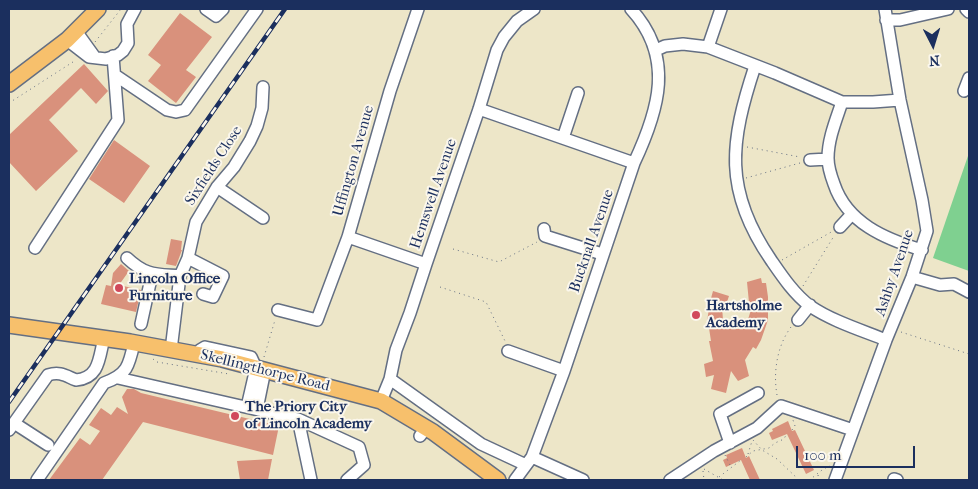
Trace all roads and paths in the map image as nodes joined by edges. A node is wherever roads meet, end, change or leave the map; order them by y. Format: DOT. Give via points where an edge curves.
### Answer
graph roads {
  1 [pos="98,9"];
  2 [pos="121,9"];
  3 [pos="135,9"];
  4 [pos="206,9"];
  5 [pos="223,9"];
  6 [pos="257,9"];
  7 [pos="418,9"];
  8 [pos="532,9"];
  9 [pos="631,9"];
  10 [pos="721,9"];
  11 [pos="948,9"];
  12 [pos="966,9"];
  13 [pos="969,12"];
  14 [pos="886,14"];
  15 [pos="72,35"];
  16 [pos="708,47"];
  17 [pos="656,50"];
  18 [pos="94,52"];
  19 [pos="82,56"];
  20 [pos="113,56"];
  21 [pos="755,66"];
  22 [pos="969,78"];
  23 [pos="116,80"];
  24 [pos="9,84"];
  25 [pos="263,87"];
  26 [pos="964,91"];
  27 [pos="578,93"];
  28 [pos="900,100"];
  29 [pos="842,102"];
  30 [pos="9,103"];
  31 [pos="479,109"];
  32 [pos="563,138"];
  33 [pos="735,144"];
  34 [pos="828,158"];
  35 [pos="810,160"];
  36 [pos="634,163"];
  37 [pos="736,182"];
  38 [pos="217,187"];
  39 [pos="852,214"];
  40 [pos="263,218"];
  41 [pos="840,227"];
  42 [pos="542,236"];
  43 [pos="348,237"];
  44 [pos="35,248"];
  45 [pos="453,248"];
  46 [pos="922,250"];
  47 [pos="602,254"];
  48 [pos="127,258"];
  49 [pos="188,258"];
  50 [pos="426,264"];
  51 [pos="774,265"];
  52 [pos="152,274"];
  53 [pos="180,276"];
  54 [pos="912,277"];
  55 [pos="440,287"];
  56 [pos="969,292"];
  57 [pos="203,294"];
  58 [pos="798,294"];
  59 [pos="810,305"];
  60 [pos="278,310"];
  61 [pos="798,320"];
  62 [pos="141,324"];
  63 [pos="9,325"];
  64 [pos="891,328"];
  65 [pos="104,338"];
  66 [pos="886,340"];
  67 [pos="134,343"];
  68 [pos="504,349"];
  69 [pos="171,350"];
  70 [pos="969,354"];
  71 [pos="150,357"];
  72 [pos="261,367"];
  73 [pos="564,371"];
  74 [pos="235,373"];
  75 [pos="118,378"];
  76 [pos="390,379"];
  77 [pos="758,393"];
  78 [pos="779,400"];
  79 [pos="381,401"];
  80 [pos="252,408"];
  81 [pos="298,419"];
  82 [pos="11,427"];
  83 [pos="853,430"];
  84 [pos="787,433"];
  85 [pos="726,445"];
  86 [pos="48,446"];
  87 [pos="762,450"];
  88 [pos="741,460"];
  89 [pos="529,461"];
  90 [pos="731,468"];
  91 [pos="840,468"];
  92 [pos="818,474"];
  93 [pos="718,477"];
  94 [pos="36,480"];
  95 [pos="310,480"];
  96 [pos="347,480"];
  97 [pos="498,480"];
  98 [pos="515,480"];
  99 [pos="583,480"];
  100 [pos="670,480"];
  101 [pos="704,480"];
  102 [pos="713,480"];
  103 [pos="723,480"];
  104 [pos="799,480"];
  105 [pos="809,480"];
  106 [pos="819,480"];
  107 [pos="835,480"];
  1 -- 15 [label="main road"];
  2 -- 18 [label="path"];
  3 -- 20 [label="street" via="127,24 128,43 123,51"];
  4 -- 5 [label="street" via="216,16"];
  6 -- 23 [label="street" via="186,110 167,110"];
  7 -- 43 [label="street, Uffington Avenue" via="390,91"];
  8 -- 31 [label="street, Hemswell Avenue" via="504,37 497,50"];
  9 -- 17 [label="street, Bucknall Avenue"];
  10 -- 16 [label="street"];
  11 -- 14 [label="street" via="900,20"];
  12 -- 13 [label="street"];
  14 -- 28 [label="street, Ashby Avenue"];
  15 -- 18 [label="street" via="89,57"];
  15 -- 24 [label="main road"];
  16 -- 17 [label="street" via="683,44"];
  16 -- 21 [label="street"];
  17 -- 36 [label="street, Bucknall Avenue" via="659,81 653,116"];
  18 -- 20 [label="street" via="106,59"];
  19 -- 30 [label="path"];
  20 -- 23 [label="street"];
  21 -- 29 [label="street"];
  21 -- 33 [label="street" via="744,98"];
  22 -- 26 [label="street"];
  23 -- 44 [label="street" via="118,120"];
  25 -- 38 [label="street, Sixfields Close" via="257,126 234,167"];
  27 -- 32 [label="street"];
  28 -- 29 [label="street"];
  28 -- 46 [label="street, Ashby Avenue" via="927,231"];
  29 -- 34 [label="street"];
  31 -- 32 [label="street"];
  31 -- 50 [label="street, Hemswell Avenue"];
  32 -- 36 [label="street"];
  33 -- 35 [label="path"];
  33 -- 37 [label="street"];
  34 -- 35 [label="street"];
  34 -- 39 [label="street" via="835,188"];
  35 -- 37 [label="path"];
  36 -- 47 [label="street, Bucknall Avenue"];
  37 -- 51 [label="street" via="752,230"];
  38 -- 40 [label="street"];
  38 -- 49 [label="street, Sixfields Close" via="196,222"];
  39 -- 41 [label="street"];
  39 -- 46 [label="street" via="887,238"];
  41 -- 51 [label="path"];
  41 -- 58 [label="path"];
  42 -- 45 [label="path" via="499,262"];
  42 -- 47 [label="street"];
  43 -- 50 [label="street"];
  43 -- 60 [label="street, Uffington Avenue" via="317,320"];
  46 -- 54 [label="street, Ashby Avenue"];
  47 -- 73 [label="street, Bucknall Avenue"];
  48 -- 52 [label="street"];
  49 -- 53 [label="street, Sixfields Close"];
  49 -- 57 [label="street" via="223,276 213,297"];
  50 -- 76 [label="street, Hemswell Avenue" via="396,350"];
  51 -- 58 [label="street"];
  52 -- 53 [label="street"];
  52 -- 62 [label="street"];
  53 -- 69 [label="street, Sixfields Close"];
  54 -- 56 [label="street" via="940,285 954,284"];
  54 -- 64 [label="street, Ashby Avenue"];
  55 -- 68 [label="path" via="486,302"];
  58 -- 59 [label="street"];
  59 -- 61 [label="street"];
  59 -- 66 [label="street" via="845,324"];
  60 -- 72 [label="path"];
  61 -- 78 [label="path" via="782,340 778,354 775,384"];
  63 -- 65 [label="main road, Skellingthorpe Road"];
  64 -- 66 [label="street, Ashby Avenue"];
  64 -- 70 [label="path"];
  65 -- 67 [label="main road, Skellingthorpe Road"];
  65 -- 82 [label="street" via="100,362 89,376 76,380 64,374 48,375"];
  66 -- 83 [label="street, Ashby Avenue"];
  67 -- 69 [label="main road, Skellingthorpe Road"];
  67 -- 75 [label="street" via="128,365"];
  68 -- 73 [label="street"];
  69 -- 72 [label="main road, Skellingthorpe Road"];
  71 -- 74 [label="path" via="167,364"];
  72 -- 79 [label="main road, Skellingthorpe Road"];
  72 -- 80 [label="street"];
  73 -- 89 [label="street, Bucknall Avenue"];
  75 -- 80 [label="street"];
  75 -- 94 [label="street" via="104,383"];
  76 -- 79 [label="street, Hemswell Avenue"];
  76 -- 89 [label="street" via="481,444"];
  77 -- 85 [label="street" via="720,414"];
  78 -- 83 [label="street"];
  78 -- 85 [label="street" via="757,428"];
  79 -- 97 [label="main road, Skellingthorpe Road"];
  80 -- 81 [label="street"];
  81 -- 95 [label="street"];
  81 -- 96 [label="street" via="359,447 364,465"];
  82 -- 86 [label="street"];
  83 -- 91 [label="street, Ashby Avenue"];
  84 -- 87 [label="path" via="782,440"];
  85 -- 90 [label="path"];
  85 -- 100 [label="street"];
  87 -- 87 [label="path" via="752,440 747,456 754,451"];
  87 -- 104 [label="path"];
  88 -- 90 [label="path"];
  89 -- 98 [label="street, Bucknall Avenue"];
  89 -- 99 [label="street"];
  90 -- 93 [label="path"];
  91 -- 92 [label="path" via="830,466"];
  91 -- 107 [label="street, Ashby Avenue"];
  92 -- 105 [label="path"];
  92 -- 106 [label="path"];
  93 -- 101 [label="path" via="702,468"];
  93 -- 103 [label="path"];
  102 -- 103 [label="path"];
}
